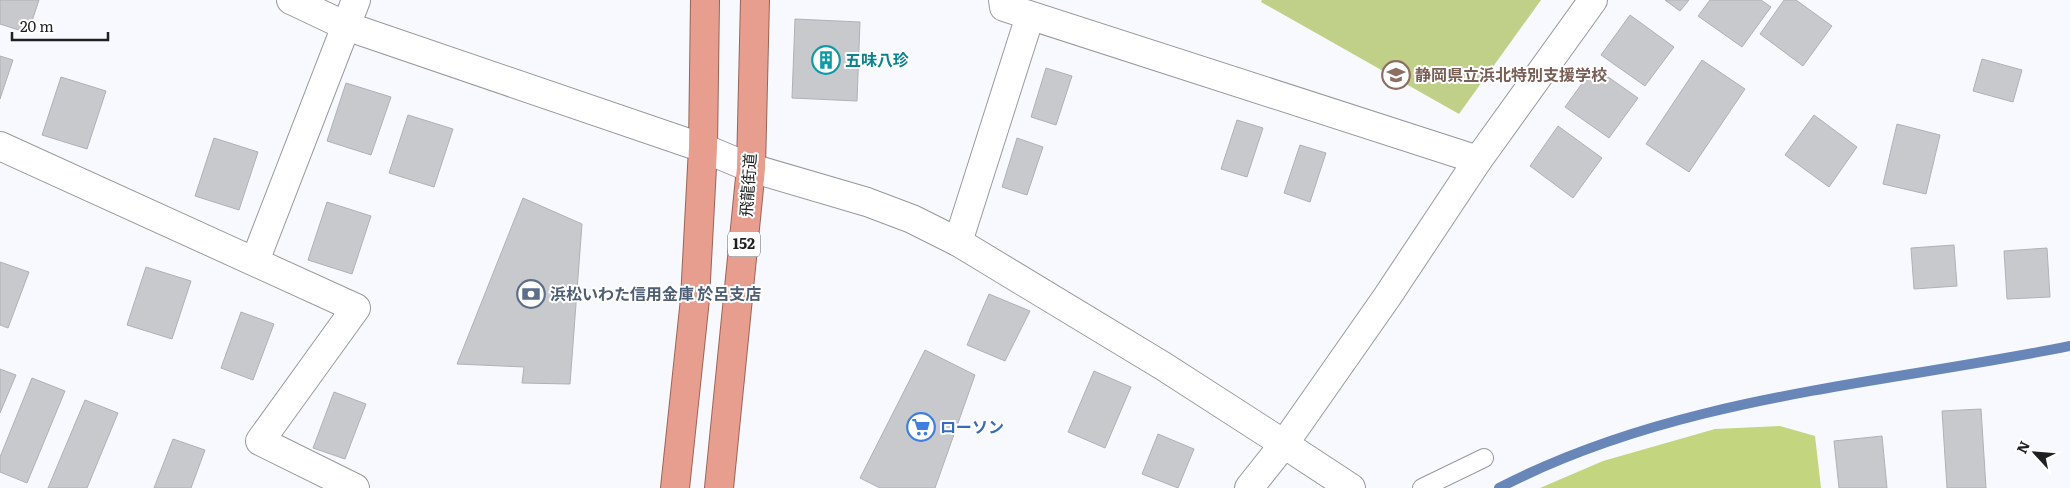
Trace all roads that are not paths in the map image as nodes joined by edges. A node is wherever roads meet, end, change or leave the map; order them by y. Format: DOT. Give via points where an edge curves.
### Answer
graph roads {
  1 [pos="291,0"];
  2 [pos="356,0"];
  3 [pos="705,0"];
  4 [pos="755,0"];
  5 [pos="1003,0"];
  6 [pos="1593,0"];
  7 [pos="1030,16"];
  8 [pos="346,26"];
  9 [pos="0,146"];
  10 [pos="703,148"];
  11 [pos="1478,160"];
  12 [pos="751,168"];
  13 [pos="958,242"];
  14 [pos="255,261"];
  15 [pos="1284,444"];
  16 [pos="1484,458"];
  17 [pos="355,488"];
  18 [pos="675,488"];
  19 [pos="720,488"];
  20 [pos="1249,488"];
  21 [pos="1351,488"];
  22 [pos="1422,488"];
  1 -- 8 [label="street"];
  2 -- 8 [label="street"];
  3 -- 10 [label="highway"];
  4 -- 12 [label="highway, 飛龍街道 / 152"];
  5 -- 7 [label="street" via="1004,7"];
  6 -- 11 [label="street"];
  7 -- 11 [label="street"];
  7 -- 13 [label="street"];
  8 -- 10 [label="street"];
  8 -- 14 [label="street"];
  9 -- 14 [label="street"];
  10 -- 12 [label="street"];
  10 -- 18 [label="highway" via="695,299"];
  11 -- 15 [label="street"];
  12 -- 13 [label="street" via="867,202 912,219"];
  12 -- 19 [label="highway, 飛龍街道 / 152"];
  13 -- 15 [label="street" via="1156,361"];
  14 -- 17 [label="street" via="356,308 260,441"];
  15 -- 20 [label="street"];
  15 -- 21 [label="street"];
  16 -- 22 [label="lane"];
}
